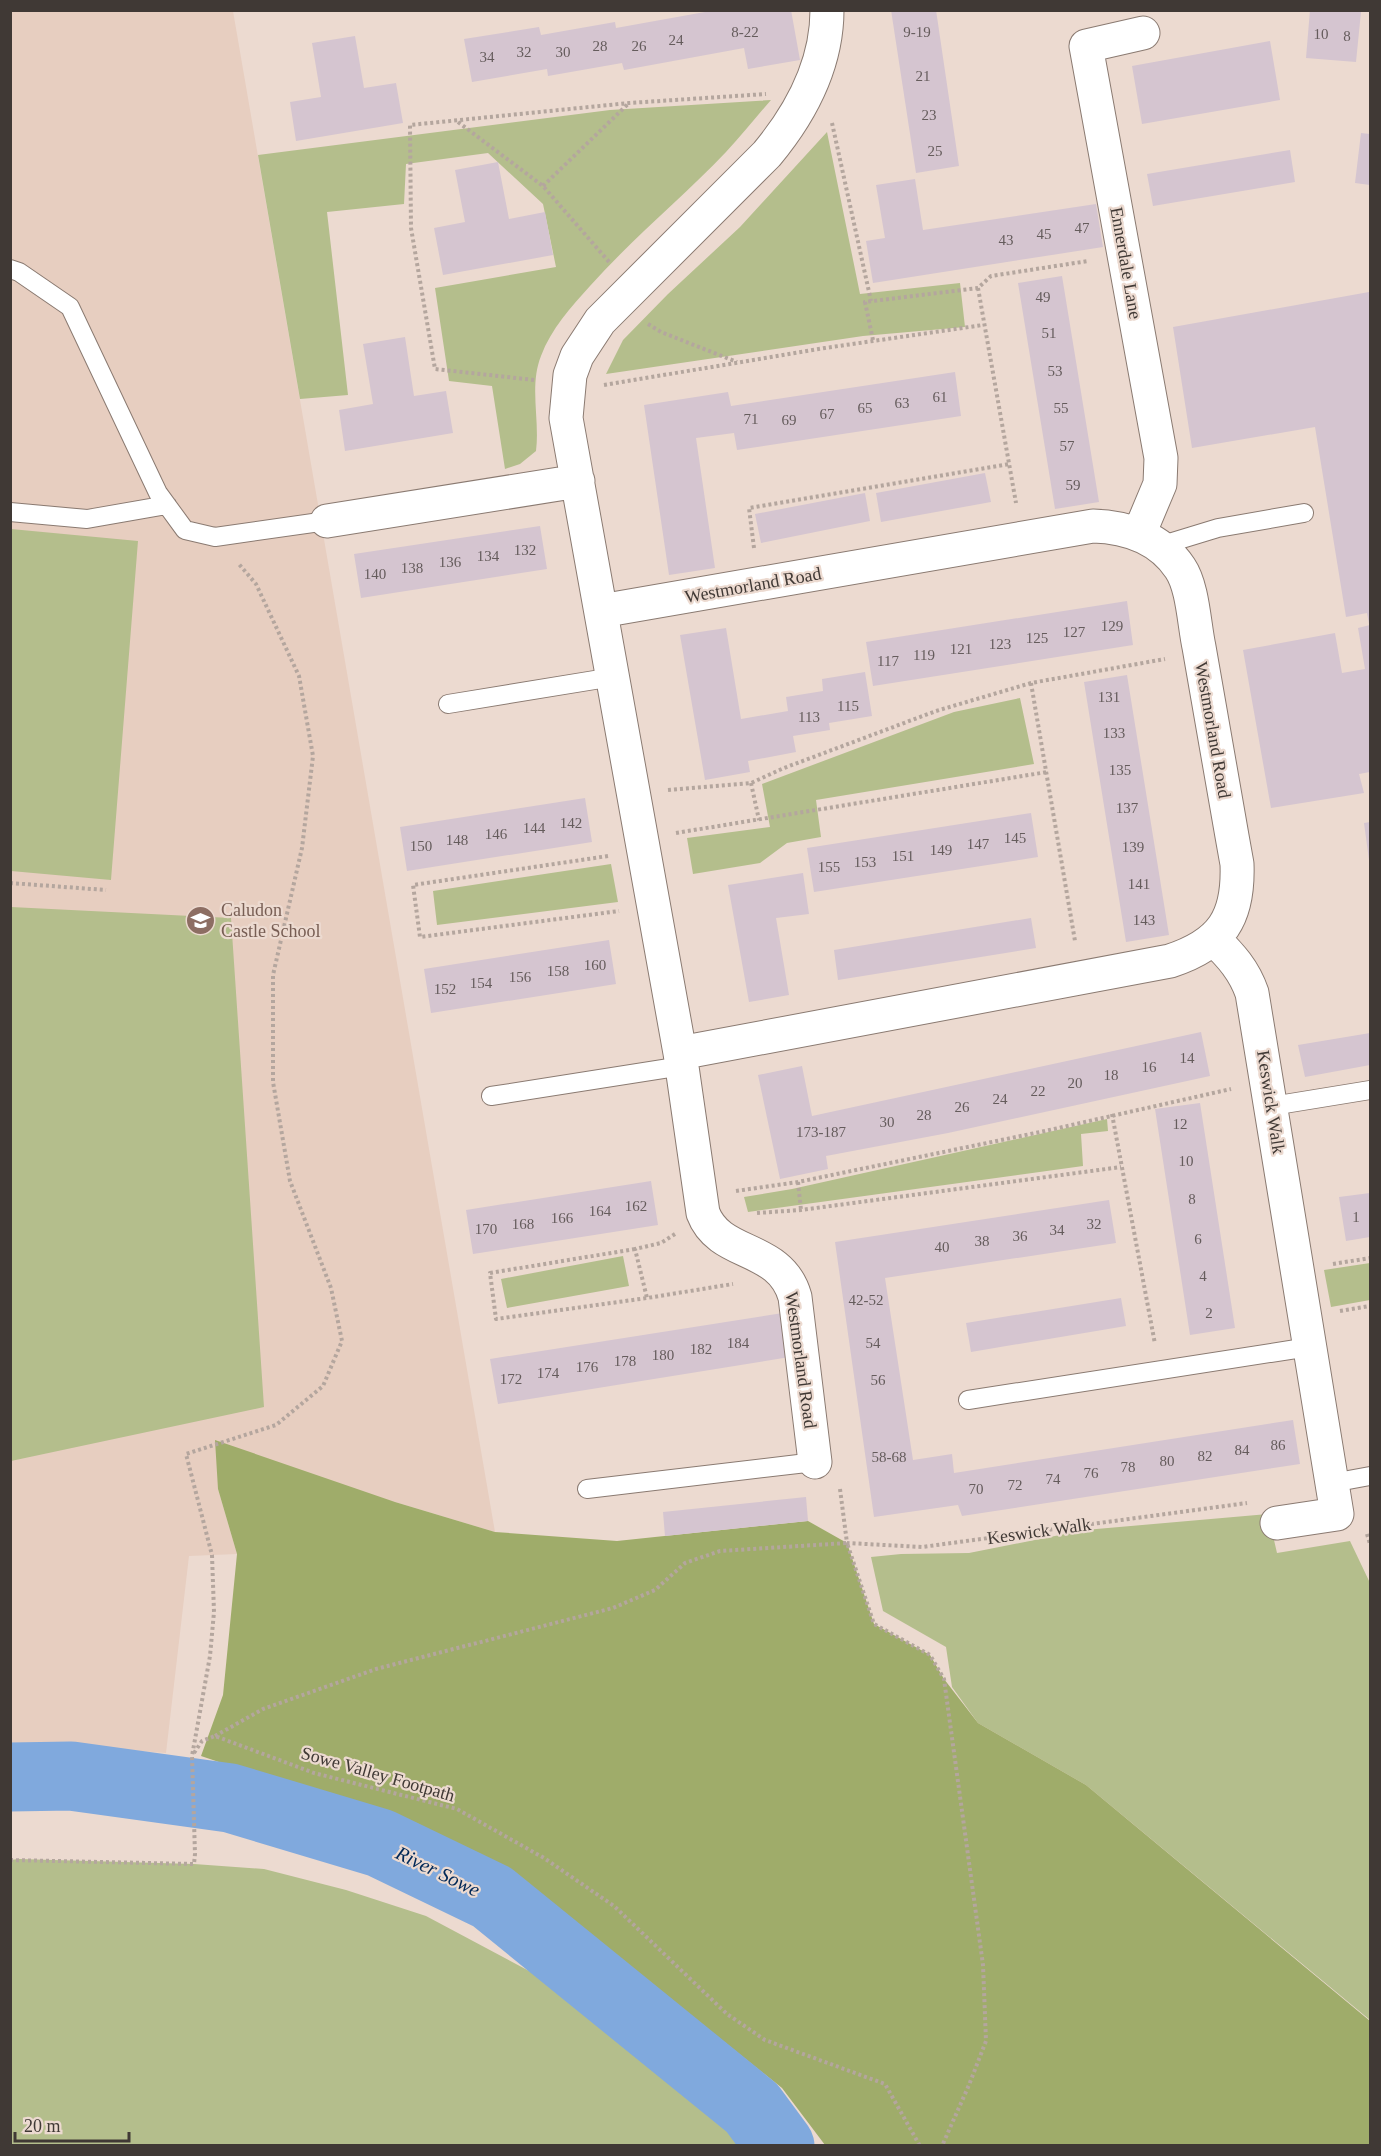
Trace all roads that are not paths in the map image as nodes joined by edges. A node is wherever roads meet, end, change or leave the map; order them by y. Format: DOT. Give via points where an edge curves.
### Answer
graph roads {
  1 [pos="827,10"];
  2 [pos="1143,33"];
  3 [pos="10,269"];
  4 [pos="578,481"];
  5 [pos="166,505"];
  6 [pos="10,512"];
  7 [pos="1304,513"];
  8 [pos="327,521"];
  9 [pos="1149,540"];
  10 [pos="602,611"];
  11 [pos="613,677"];
  12 [pos="448,704"];
  13 [pos="1214,939"];
  14 [pos="681,1060"];
  15 [pos="1371,1089"];
  16 [pos="1269,1094"];
  17 [pos="491,1096"];
  18 [pos="1309,1347"];
  19 [pos="968,1400"];
  20 [pos="815,1462"];
  21 [pos="1371,1476"];
  22 [pos="1333,1487"];
  23 [pos="587,1489"];
  24 [pos="1277,1523"];
  1 -- 4 [label="street" via="817,70 784,134 600,321 577,356 570,375 566,418"];
  2 -- 9 [label="street, Ennerdale Lane" via="1086,46 1161,458"];
  3 -- 5 [label="lane" via="70,307"];
  4 -- 8 [label="street"];
  4 -- 10 [label="street"];
  5 -- 6 [label="lane" via="87,519"];
  5 -- 8 [label="lane" via="185,530 215,537"];
  7 -- 9 [label="lane"];
  9 -- 10 [label="street, Westmorland Road" via="1123,528 1093,526"];
  9 -- 13 [label="street, Westmorland Road" via="1172,557 1187,585 1237,864 1237,888 1231,911"];
  10 -- 11 [label="street"];
  11 -- 12 [label="lane"];
  11 -- 14 [label="street"];
  13 -- 14 [label="street, Westmorland Road" via="1170,961"];
  13 -- 16 [label="street, Keswick Walk" via="1247,978"];
  14 -- 17 [label="lane"];
  14 -- 20 [label="street, Westmorland Road" via="702,1206 713,1232 769,1261 788,1279 795,1297"];
  15 -- 16 [label="lane"];
  16 -- 18 [label="street, Keswick Walk"];
  18 -- 19 [label="lane"];
  18 -- 22 [label="street, Keswick Walk"];
  20 -- 23 [label="lane"];
  21 -- 22 [label="lane"];
  22 -- 24 [label="street, Keswick Walk" via="1337,1514"];
}
